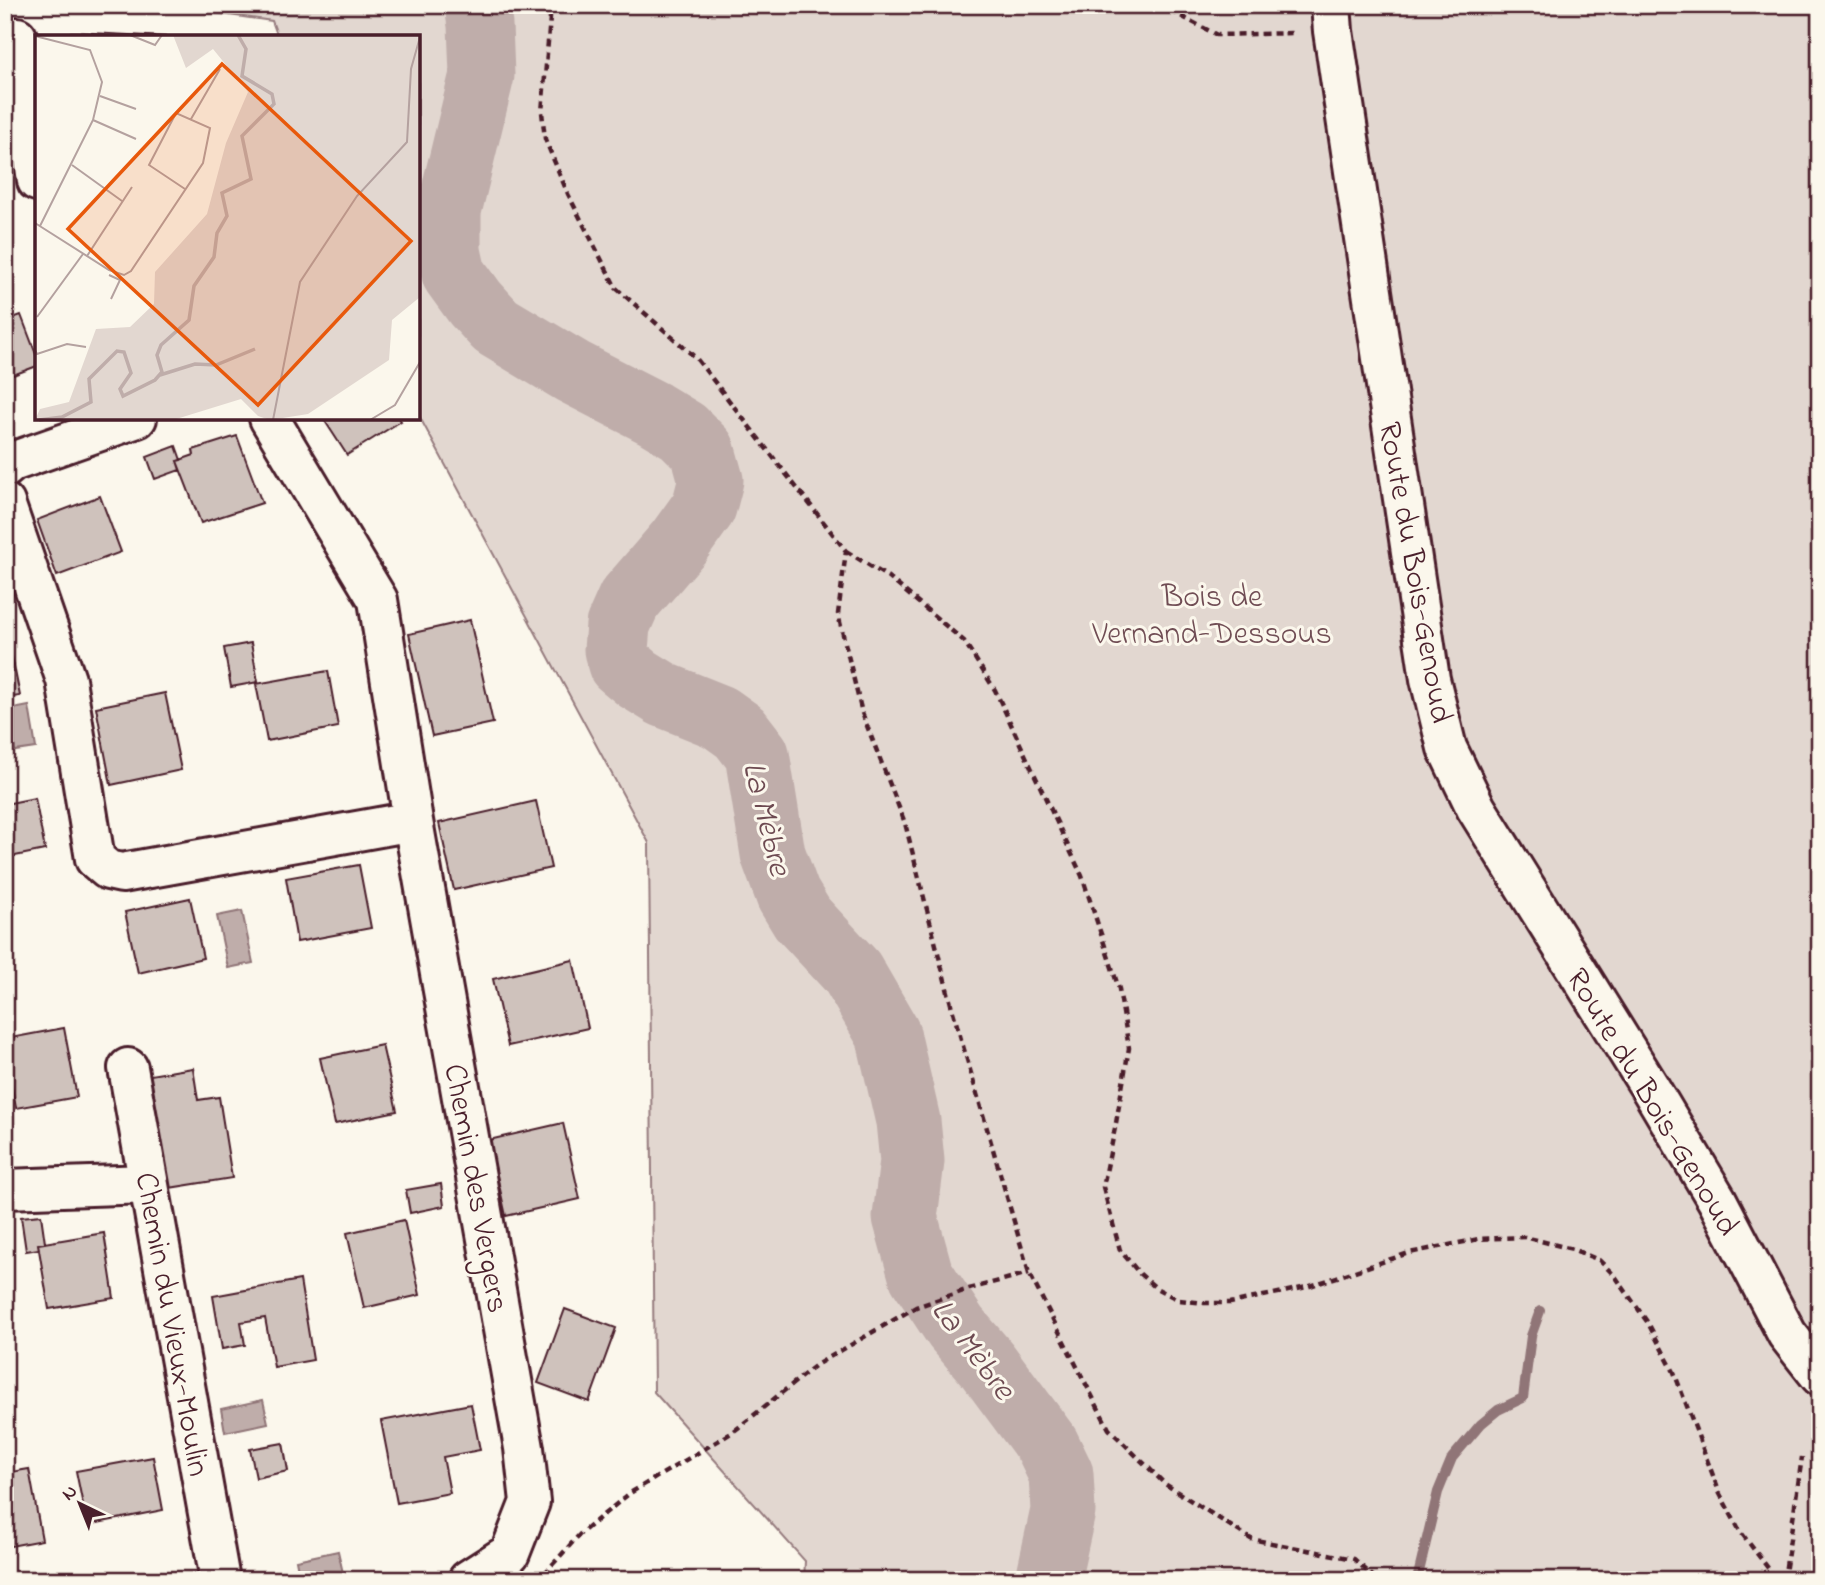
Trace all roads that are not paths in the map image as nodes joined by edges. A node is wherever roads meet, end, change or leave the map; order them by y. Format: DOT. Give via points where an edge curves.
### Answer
graph roads {
  1 [pos="1332,18"];
  2 [pos="18,37"];
  3 [pos="35,166"];
  4 [pos="270,420"];
  5 [pos="116,422"];
  6 [pos="5,468"];
  7 [pos="5,503"];
  8 [pos="413,821"];
  9 [pos="128,1068"];
  10 [pos="148,1184"];
  11 [pos="5,1189"];
  12 [pos="1820,1376"];
  13 [pos="220,1580"];
  14 [pos="468,1580"];
  1 -- 12 [label="street, Route du Bois-Genoud" via="1430,679 1447,748 1476,808 1717,1200 1787,1334"];
  2 -- 3 [label="street"];
  4 -- 8 [label="street, Chemin des Vergers" via="378,600"];
  5 -- 6 [label="street"];
  7 -- 8 [label="street" via="66,680 95,859 108,870 122,873"];
  8 -- 14 [label="street, Chemin des Vergers" via="530,1502 510,1553"];
  9 -- 10 [label="street, Chemin du Vieux-Moulin"];
  10 -- 11 [label="street"];
  10 -- 13 [label="street, Chemin du Vieux-Moulin"];
}
